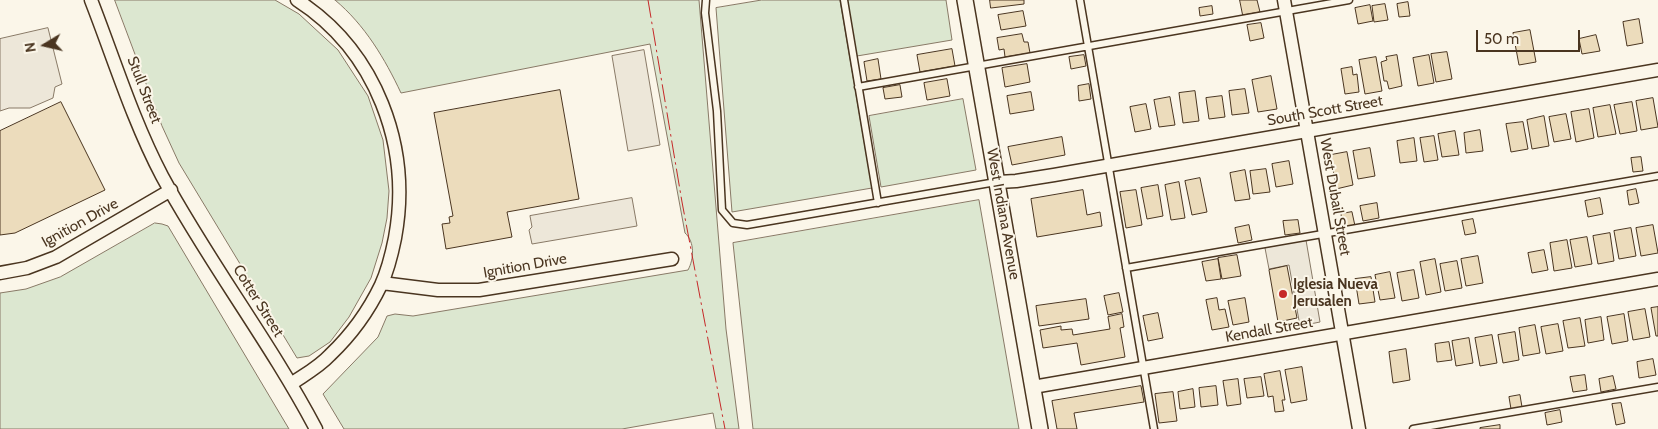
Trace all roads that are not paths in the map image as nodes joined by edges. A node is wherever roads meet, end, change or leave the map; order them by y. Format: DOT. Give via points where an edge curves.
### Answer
graph roads {
  1 [pos="92,0"];
  2 [pos="298,0"];
  3 [pos="706,0"];
  4 [pos="844,0"];
  5 [pos="966,0"];
  6 [pos="1080,0"];
  7 [pos="1349,0"];
  8 [pos="1285,6"];
  9 [pos="1088,46"];
  10 [pos="976,65"];
  11 [pos="1658,70"];
  12 [pos="858,86"];
  13 [pos="1307,131"];
  14 [pos="1108,166"];
  15 [pos="1658,176"];
  16 [pos="998,182"];
  17 [pos="171,190"];
  18 [pos="878,202"];
  19 [pos="1325,234"];
  20 [pos="672,259"];
  21 [pos="1126,268"];
  22 [pos="0,273"];
  23 [pos="1658,279"];
  24 [pos="382,283"];
  25 [pos="1342,334"];
  26 [pos="1144,368"];
  27 [pos="291,384"];
  28 [pos="1033,387"];
  29 [pos="1658,387"];
  30 [pos="316,429"];
  31 [pos="1040,429"];
  32 [pos="1154,429"];
  33 [pos="1359,429"];
  34 [pos="1413,429"];
  1 -- 17 [label="street, Stull Street" via="145,139"];
  2 -- 24 [label="street" via="333,27 348,46 379,96 388,121 400,192 392,253"];
  3 -- 18 [label="lane" via="717,111 722,210 733,222 748,225"];
  4 -- 12 [label="lane"];
  5 -- 10 [label="street, West Indiana Avenue"];
  6 -- 9 [label="lane"];
  7 -- 8 [label="lane"];
  8 -- 9 [label="lane"];
  8 -- 13 [label="street, West Dubail Street"];
  9 -- 10 [label="lane"];
  9 -- 14 [label="lane"];
  10 -- 12 [label="lane"];
  10 -- 16 [label="street, West Indiana Avenue"];
  11 -- 13 [label="street, South Scott Street"];
  12 -- 18 [label="lane"];
  13 -- 14 [label="street, South Scott Street"];
  13 -- 19 [label="street, West Dubail Street"];
  14 -- 16 [label="street, South Scott Street"];
  14 -- 21 [label="lane"];
  15 -- 19 [label="lane"];
  16 -- 18 [label="lane"];
  16 -- 28 [label="street, West Indiana Avenue"];
  17 -- 22 [label="street, Ignition Drive" via="56,257 27,268"];
  17 -- 27 [label="street, Cotter Street"];
  19 -- 21 [label="lane"];
  19 -- 25 [label="street, West Dubail Street"];
  20 -- 24 [label="street, Ignition Drive" via="479,290 438,290"];
  21 -- 26 [label="lane"];
  23 -- 25 [label="street, Kendall Street"];
  24 -- 27 [label="street" via="374,299 335,350"];
  25 -- 26 [label="street, Kendall Street"];
  25 -- 33 [label="street, West Dubail Street"];
  26 -- 28 [label="street, Kendall Street"];
  26 -- 32 [label="lane"];
  27 -- 30 [label="street, Cotter Street"];
  28 -- 31 [label="street, West Indiana Avenue"];
  29 -- 34 [label="lane"];
}
